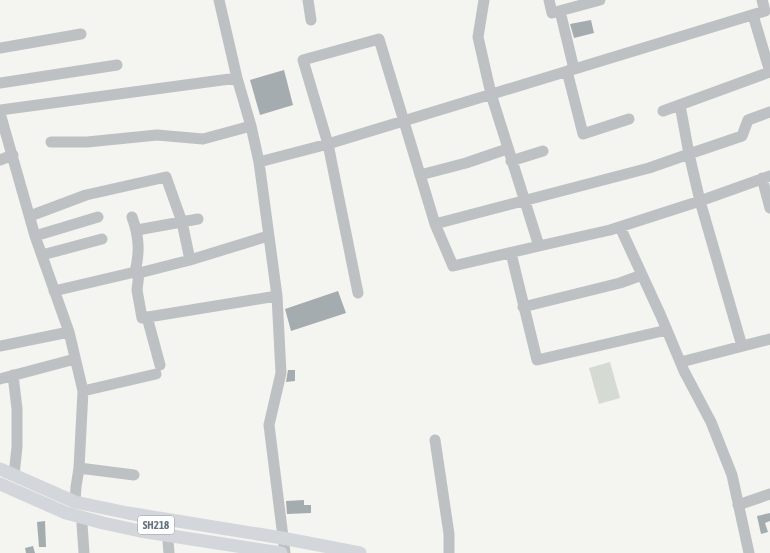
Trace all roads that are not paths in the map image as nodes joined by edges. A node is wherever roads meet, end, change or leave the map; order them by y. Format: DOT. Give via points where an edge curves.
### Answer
graph roads {
  1 [pos="219,0"];
  2 [pos="308,0"];
  3 [pos="484,0"];
  4 [pos="549,0"];
  5 [pos="600,0"];
  6 [pos="762,0"];
  7 [pos="767,10"];
  8 [pos="560,11"];
  9 [pos="753,15"];
  10 [pos="311,20"];
  11 [pos="81,34"];
  12 [pos="0,48"];
  13 [pos="117,65"];
  14 [pos="570,70"];
  15 [pos="770,72"];
  16 [pos="237,78"];
  17 [pos="0,83"];
  18 [pos="491,94"];
  19 [pos="680,105"];
  20 [pos="663,111"];
  21 [pos="0,112"];
  22 [pos="770,112"];
  23 [pos="630,119"];
  24 [pos="403,121"];
  25 [pos="251,126"];
  26 [pos="51,142"];
  27 [pos="328,144"];
  28 [pos="507,149"];
  29 [pos="543,151"];
  30 [pos="689,154"];
  31 [pos="12,155"];
  32 [pos="0,160"];
  33 [pos="511,161"];
  34 [pos="259,162"];
  35 [pos="420,175"];
  36 [pos="766,177"];
  37 [pos="524,200"];
  38 [pos="700,201"];
  39 [pos="770,208"];
  40 [pos="30,216"];
  41 [pos="98,217"];
  42 [pos="132,217"];
  43 [pos="198,219"];
  44 [pos="182,222"];
  45 [pos="435,224"];
  46 [pos="620,227"];
  47 [pos="137,230"];
  48 [pos="35,236"];
  49 [pos="268,236"];
  50 [pos="102,239"];
  51 [pos="539,246"];
  52 [pos="511,253"];
  53 [pos="42,255"];
  54 [pos="190,260"];
  55 [pos="137,272"];
  56 [pos="642,275"];
  57 [pos="54,291"];
  58 [pos="358,293"];
  59 [pos="278,296"];
  60 [pos="523,307"];
  61 [pos="147,317"];
  62 [pos="667,330"];
  63 [pos="69,332"];
  64 [pos="770,338"];
  65 [pos="0,346"];
  66 [pos="742,346"];
  67 [pos="75,359"];
  68 [pos="681,362"];
  69 [pos="13,375"];
  70 [pos="0,379"];
  71 [pos="83,391"];
  72 [pos="435,440"];
  73 [pos="79,468"];
  74 [pos="0,469"];
  75 [pos="0,475"];
  76 [pos="14,475"];
  77 [pos="134,475"];
  78 [pos="0,484"];
  79 [pos="0,490"];
  80 [pos="770,494"];
  81 [pos="75,502"];
  82 [pos="738,505"];
  83 [pos="82,524"];
  84 [pos="282,538"];
  85 [pos="169,547"];
  86 [pos="84,553"];
  87 [pos="256,553"];
  88 [pos="281,553"];
  89 [pos="285,553"];
  90 [pos="317,553"];
  91 [pos="360,553"];
  92 [pos="449,553"];
  93 [pos="749,553"];
  1 -- 16 [label="street"];
  2 -- 10 [label="street"];
  3 -- 18 [label="street" via="478,37"];
  4 -- 8 [label="street" via="552,13"];
  5 -- 8 [label="street"];
  6 -- 7 [label="street"];
  7 -- 9 [label="street"];
  8 -- 14 [label="street"];
  9 -- 14 [label="street"];
  9 -- 15 [label="street"];
  11 -- 12 [label="street"];
  13 -- 17 [label="street"];
  14 -- 18 [label="street"];
  14 -- 23 [label="street" via="583,134"];
  15 -- 19 [label="street"];
  16 -- 21 [label="street"];
  16 -- 25 [label="street"];
  18 -- 24 [label="street"];
  18 -- 28 [label="street"];
  19 -- 20 [label="street"];
  19 -- 30 [label="street"];
  21 -- 31 [label="street"];
  22 -- 30 [label="street" via="748,120 742,136"];
  24 -- 27 [label="street"];
  24 -- 27 [label="street" via="379,39 303,60"];
  24 -- 35 [label="street"];
  25 -- 26 [label="street" via="203,139 157,135 87,142"];
  25 -- 34 [label="street"];
  27 -- 34 [label="street"];
  27 -- 58 [label="street"];
  28 -- 33 [label="street"];
  28 -- 35 [label="street"];
  29 -- 33 [label="street"];
  30 -- 37 [label="street" via="649,168"];
  30 -- 38 [label="street"];
  31 -- 32 [label="street"];
  31 -- 40 [label="street"];
  33 -- 37 [label="street"];
  34 -- 49 [label="street"];
  35 -- 45 [label="street"];
  36 -- 38 [label="street"];
  36 -- 39 [label="street"];
  37 -- 45 [label="street"];
  37 -- 51 [label="street"];
  38 -- 46 [label="street"];
  38 -- 66 [label="street"];
  40 -- 44 [label="street" via="86,195 166,177"];
  40 -- 48 [label="street"];
  41 -- 48 [label="street"];
  42 -- 47 [label="street"];
  43 -- 44 [label="street"];
  44 -- 47 [label="street"];
  44 -- 54 [label="street"];
  45 -- 52 [label="street" via="453,266"];
  46 -- 51 [label="street"];
  46 -- 56 [label="street"];
  47 -- 55 [label="street"];
  48 -- 53 [label="street"];
  49 -- 54 [label="street"];
  49 -- 59 [label="street"];
  50 -- 53 [label="street"];
  51 -- 52 [label="street"];
  52 -- 60 [label="street"];
  53 -- 57 [label="street"];
  54 -- 55 [label="street"];
  55 -- 57 [label="street"];
  55 -- 61 [label="street" via="142,318"];
  56 -- 60 [label="street" via="620,283"];
  56 -- 62 [label="street"];
  57 -- 63 [label="street"];
  59 -- 61 [label="street"];
  59 -- 84 [label="street" via="281,373 269,425"];
  60 -- 62 [label="street" via="537,360"];
  61 -- 71 [label="street" via="158,369"];
  62 -- 68 [label="street"];
  63 -- 65 [label="street"];
  63 -- 67 [label="street"];
  64 -- 66 [label="street"];
  66 -- 68 [label="street"];
  67 -- 69 [label="street"];
  67 -- 71 [label="street"];
  68 -- 82 [label="street" via="711,422 732,474"];
  69 -- 70 [label="street"];
  69 -- 76 [label="street" via="17,409"];
  71 -- 73 [label="street"];
  72 -- 92 [label="street" via="449,534"];
  73 -- 77 [label="street"];
  73 -- 81 [label="street"];
  74 -- 76 [label="main road"];
  75 -- 90 [label="main road, SH218" via="64,504 103,516"];
  76 -- 81 [label="main road"];
  78 -- 88 [label="main road, SH218" via="66,513 102,523"];
  79 -- 83 [label="main road" via="38,508"];
  80 -- 82 [label="street"];
  81 -- 84 [label="main road" via="128,514"];
  82 -- 93 [label="street"];
  83 -- 85 [label="main road"];
  83 -- 86 [label="street"];
  84 -- 89 [label="street"];
  84 -- 91 [label="main road"];
  85 -- 87 [label="main road"];
}
